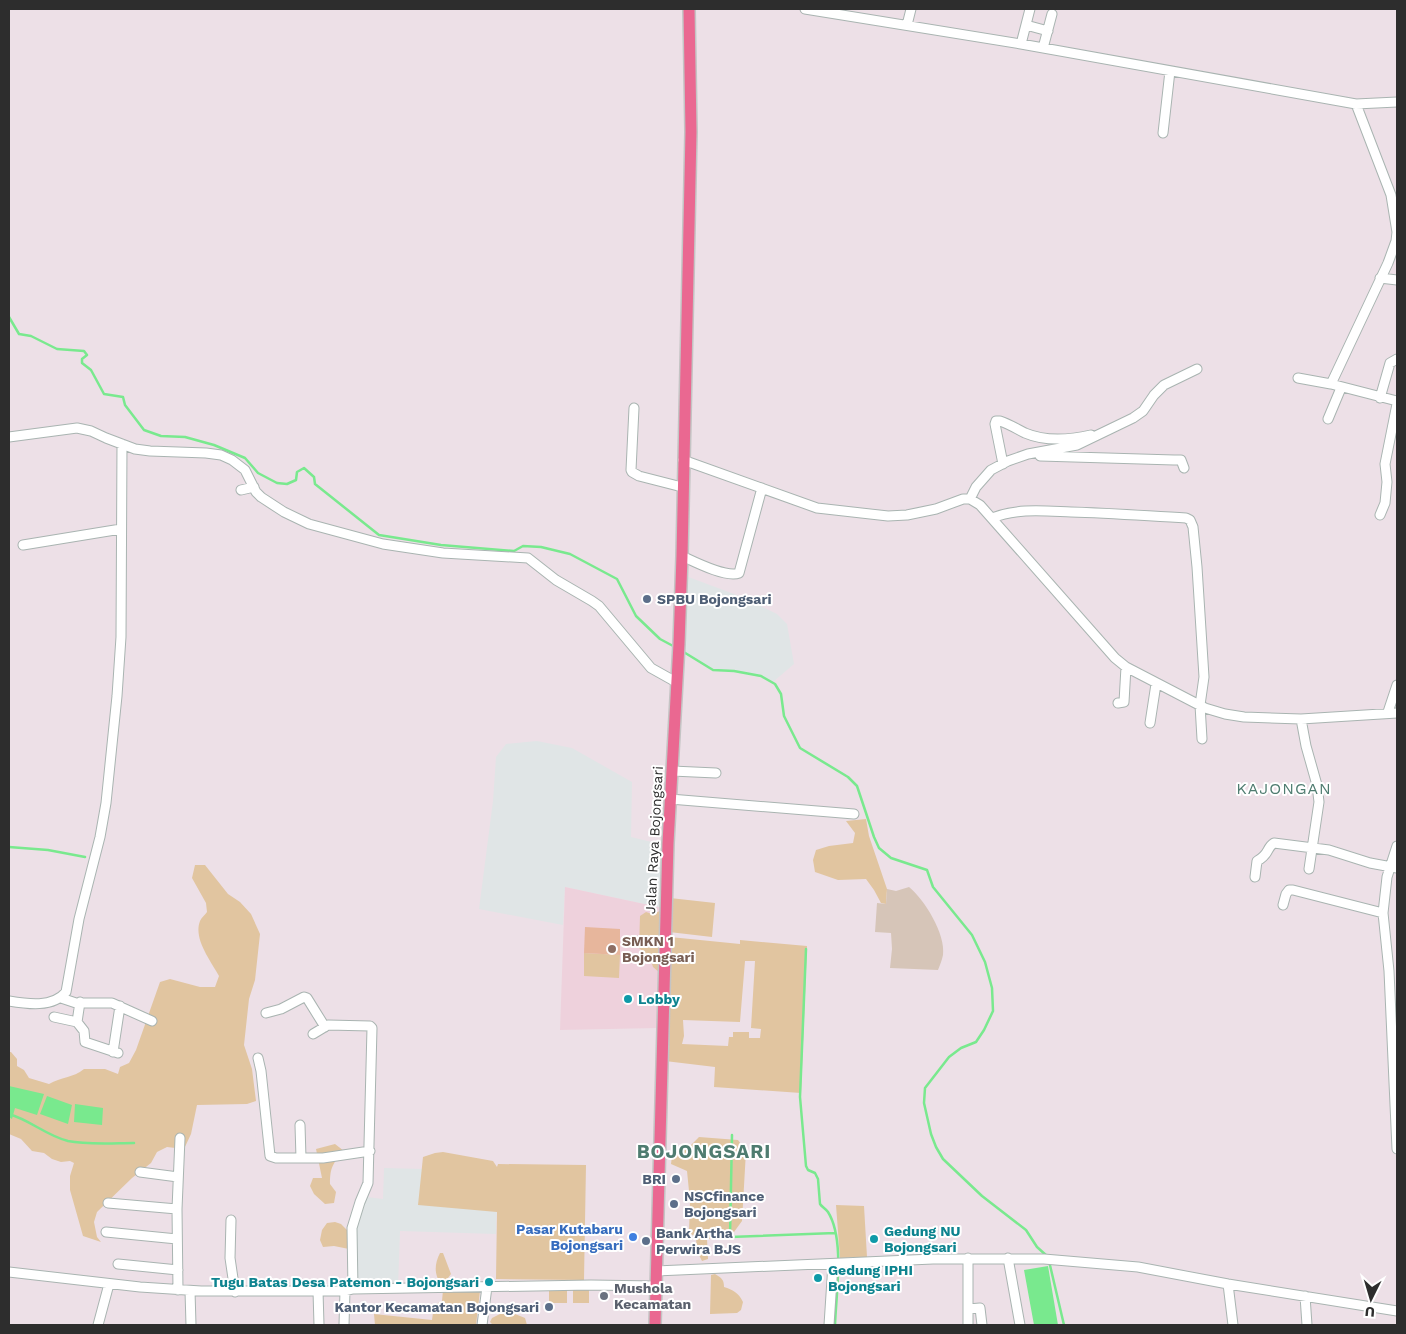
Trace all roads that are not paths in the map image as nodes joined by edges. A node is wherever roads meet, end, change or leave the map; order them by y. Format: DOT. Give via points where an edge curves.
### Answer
graph roads {
  1 [pos="689,9"];
  2 [pos="805,9"];
  3 [pos="911,9"];
  4 [pos="1030,9"];
  5 [pos="1052,14"];
  6 [pos="907,25"];
  7 [pos="1026,25"];
  8 [pos="1048,31"];
  9 [pos="1021,44"];
  10 [pos="1043,48"];
  11 [pos="1170,70"];
  12 [pos="1397,102"];
  13 [pos="1356,104"];
  14 [pos="1163,132"];
  15 [pos="1396,220"];
  16 [pos="1380,278"];
  17 [pos="1397,280"];
  18 [pos="1397,359"];
  19 [pos="1197,369"];
  20 [pos="1298,378"];
  21 [pos="1330,384"];
  22 [pos="1341,388"];
  23 [pos="1380,398"];
  24 [pos="1397,402"];
  25 [pos="634,408"];
  26 [pos="1328,419"];
  27 [pos="1101,433"];
  28 [pos="9,437"];
  29 [pos="122,444"];
  30 [pos="1028,454"];
  31 [pos="683,460"];
  32 [pos="1003,464"];
  33 [pos="1184,468"];
  34 [pos="1387,482"];
  35 [pos="1397,483"];
  36 [pos="682,487"];
  37 [pos="762,488"];
  38 [pos="970,499"];
  39 [pos="1380,515"];
  40 [pos="992,518"];
  41 [pos="122,529"];
  42 [pos="23,546"];
  43 [pos="682,556"];
  44 [pos="1126,667"];
  45 [pos="676,682"];
  46 [pos="1156,684"];
  47 [pos="1397,685"];
  48 [pos="1118,703"];
  49 [pos="1200,705"];
  50 [pos="1392,713"];
  51 [pos="1301,719"];
  52 [pos="1150,722"];
  53 [pos="1202,738"];
  54 [pos="672,771"];
  55 [pos="716,773"];
  56 [pos="670,799"];
  57 [pos="854,814"];
  58 [pos="1397,846"];
  59 [pos="1313,848"];
  60 [pos="1394,868"];
  61 [pos="1309,869"];
  62 [pos="1255,877"];
  63 [pos="1283,905"];
  64 [pos="1384,913"];
  65 [pos="61,998"];
  66 [pos="9,1001"];
  67 [pos="80,1002"];
  68 [pos="120,1006"];
  69 [pos="266,1013"];
  70 [pos="54,1017"];
  71 [pos="152,1021"];
  72 [pos="77,1022"];
  73 [pos="325,1027"];
  74 [pos="314,1034"];
  75 [pos="258,1058"];
  76 [pos="300,1125"];
  77 [pos="180,1138"];
  78 [pos="1397,1149"];
  79 [pos="370,1151"];
  80 [pos="300,1158"];
  81 [pos="140,1172"];
  82 [pos="178,1177"];
  83 [pos="108,1203"];
  84 [pos="177,1209"];
  85 [pos="231,1220"];
  86 [pos="106,1232"];
  87 [pos="177,1239"];
  88 [pos="968,1258"];
  89 [pos="1008,1258"];
  90 [pos="836,1263"];
  91 [pos="118,1264"];
  92 [pos="178,1270"];
  93 [pos="656,1271"];
  94 [pos="9,1272"];
  95 [pos="109,1284"];
  96 [pos="1228,1284"];
  97 [pos="656,1286"];
  98 [pos="487,1287"];
  99 [pos="178,1290"];
  100 [pos="349,1290"];
  101 [pos="190,1291"];
  102 [pos="318,1291"];
  103 [pos="235,1292"];
  104 [pos="1304,1296"];
  105 [pos="968,1309"];
  106 [pos="1397,1311"];
  107 [pos="98,1325"];
  108 [pos="190,1325"];
  109 [pos="319,1325"];
  110 [pos="344,1325"];
  111 [pos="482,1325"];
  112 [pos="654,1325"];
  113 [pos="829,1325"];
  114 [pos="968,1325"];
  115 [pos="982,1325"];
  116 [pos="1020,1325"];
  117 [pos="1233,1325"];
  118 [pos="1307,1325"];
  1 -- 31 [label="main road, Jalan Raya Bojongsari" via="690,132"];
  2 -- 6 [label="street"];
  3 -- 6 [label="street"];
  4 -- 7 [label="street"];
  5 -- 8 [label="street"];
  6 -- 9 [label="street"];
  7 -- 8 [label="street"];
  7 -- 9 [label="street"];
  8 -- 10 [label="street"];
  9 -- 10 [label="street"];
  10 -- 11 [label="street"];
  11 -- 13 [label="street"];
  11 -- 14 [label="street"];
  12 -- 13 [label="street"];
  13 -- 15 [label="street"];
  15 -- 16 [label="street" via="1396,241"];
  16 -- 17 [label="street"];
  16 -- 21 [label="street"];
  18 -- 23 [label="street" via="1387,368"];
  19 -- 27 [label="street" via="1164,385 1139,414"];
  20 -- 21 [label="street"];
  21 -- 22 [label="street"];
  22 -- 23 [label="street"];
  22 -- 26 [label="street"];
  23 -- 24 [label="street"];
  24 -- 34 [label="street" via="1386,464"];
  25 -- 36 [label="street" via="632,472"];
  27 -- 30 [label="street" via="1077,445"];
  27 -- 32 [label="street" via="1067,440 1048,438 996,421"];
  28 -- 29 [label="street" via="77,428"];
  29 -- 41 [label="street"];
  29 -- 45 [label="street" via="150,451 221,455 245,470 248,488 309,524 375,542 443,553 531,559 556,580 599,606 651,668"];
  30 -- 32 [label="street"];
  30 -- 33 [label="street" via="1181,460"];
  31 -- 36 [label="main road, Jalan Raya Bojongsari"];
  31 -- 37 [label="street"];
  32 -- 38 [label="street" via="991,470"];
  34 -- 35 [label="street"];
  34 -- 39 [label="street"];
  36 -- 43 [label="main road, Jalan Raya Bojongsari"];
  37 -- 38 [label="street" via="817,508 888,516 917,513"];
  37 -- 43 [label="street" via="739,573 715,570"];
  38 -- 40 [label="street"];
  40 -- 44 [label="street"];
  40 -- 49 [label="street" via="1030,511 1190,520 1197,568 1204,677"];
  41 -- 42 [label="street"];
  41 -- 65 [label="street" via="121,637 106,803 66,992"];
  43 -- 45 [label="main road, Jalan Raya Bojongsari"];
  44 -- 46 [label="street"];
  44 -- 48 [label="street" via="1124,702"];
  45 -- 54 [label="main road, Jalan Raya Bojongsari"];
  46 -- 49 [label="street"];
  46 -- 52 [label="street"];
  47 -- 50 [label="street"];
  49 -- 51 [label="street" via="1244,717"];
  49 -- 53 [label="street"];
  50 -- 51 [label="street"];
  51 -- 59 [label="street" via="1319,802"];
  54 -- 55 [label="street"];
  54 -- 56 [label="main road, Jalan Raya Bojongsari"];
  56 -- 57 [label="street"];
  56 -- 93 [label="main road, Jalan Raya Bojongsari"];
  58 -- 60 [label="street"];
  59 -- 60 [label="street"];
  59 -- 61 [label="street"];
  59 -- 62 [label="street" via="1271,844 1266,857 1257,861"];
  60 -- 64 [label="street" via="1387,877"];
  63 -- 64 [label="street" via="1286,894 1292,890"];
  64 -- 78 [label="street"];
  65 -- 66 [label="street" via="49,1003"];
  65 -- 67 [label="street"];
  67 -- 68 [label="street" via="107,1002"];
  67 -- 72 [label="street"];
  68 -- 71 [label="street"];
  68 -- 72 [label="street" via="115,1052 85,1042 84,1031"];
  69 -- 73 [label="street" via="304,997"];
  70 -- 72 [label="street"];
  73 -- 74 [label="street"];
  73 -- 79 [label="street" via="372,1028"];
  75 -- 80 [label="street" via="270,1156"];
  76 -- 80 [label="street"];
  77 -- 82 [label="street"];
  79 -- 80 [label="street"];
  79 -- 100 [label="street" via="368,1183 352,1228"];
  81 -- 82 [label="street"];
  82 -- 84 [label="street"];
  83 -- 84 [label="street"];
  84 -- 87 [label="street"];
  85 -- 103 [label="street" via="230,1258"];
  86 -- 87 [label="street"];
  87 -- 92 [label="street"];
  88 -- 89 [label="street"];
  88 -- 90 [label="street"];
  88 -- 105 [label="street"];
  89 -- 96 [label="street" via="1138,1267"];
  89 -- 116 [label="street"];
  90 -- 93 [label="street"];
  90 -- 113 [label="street"];
  91 -- 92 [label="street"];
  92 -- 99 [label="street"];
  93 -- 97 [label="main road, Jalan Raya Bojongsari"];
  94 -- 95 [label="street"];
  95 -- 99 [label="street"];
  95 -- 107 [label="street"];
  96 -- 104 [label="street"];
  96 -- 117 [label="street"];
  97 -- 98 [label="street"];
  97 -- 112 [label="main road, Jalan Raya Bojongsari"];
  98 -- 100 [label="street"];
  98 -- 111 [label="street"];
  99 -- 101 [label="street"];
  100 -- 102 [label="street"];
  100 -- 110 [label="street"];
  101 -- 103 [label="street"];
  101 -- 108 [label="street"];
  102 -- 103 [label="street"];
  102 -- 109 [label="street"];
  104 -- 106 [label="street"];
  104 -- 118 [label="street"];
  105 -- 114 [label="street"];
  105 -- 115 [label="street" via="980,1308"];
}
